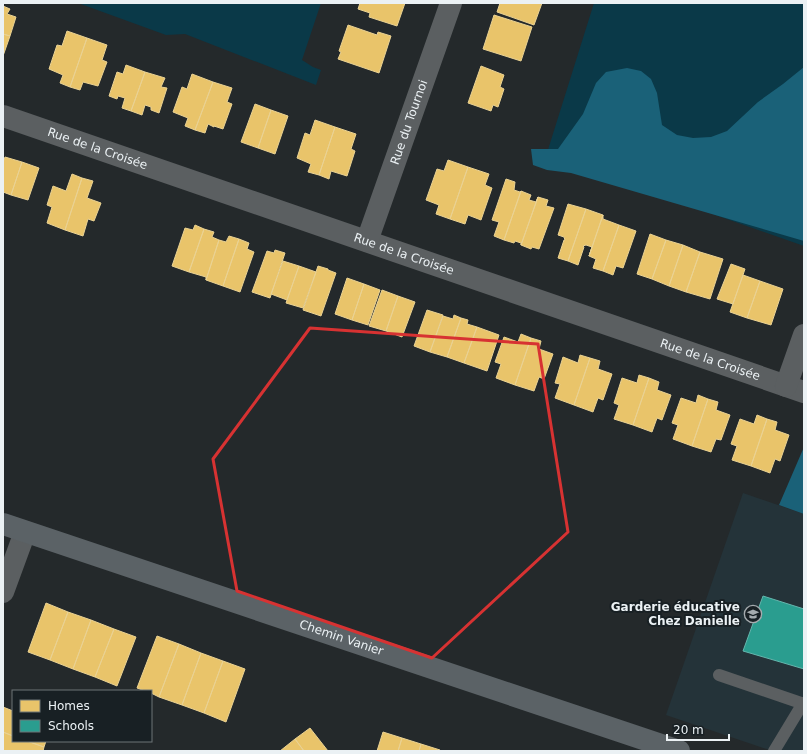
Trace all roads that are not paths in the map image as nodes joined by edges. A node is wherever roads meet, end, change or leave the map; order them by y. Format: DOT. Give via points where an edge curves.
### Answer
graph roads {
  1 [pos="452,3"];
  2 [pos="3,116"];
  3 [pos="367,241"];
  4 [pos="804,335"];
  5 [pos="795,389"];
  6 [pos="3,524"];
  7 [pos="25,532"];
  8 [pos="3,592"];
  9 [pos="719,675"];
  10 [pos="803,703"];
  11 [pos="679,751"];
  12 [pos="774,751"];
  1 -- 3 [label="street, Rue du Tournoi"];
  2 -- 3 [label="street, Rue de la Croisée"];
  3 -- 5 [label="street, Rue de la Croisée"];
  4 -- 5 [label="street"];
  6 -- 7 [label="main road, Chemin Vanier"];
  7 -- 8 [label="street"];
  7 -- 11 [label="main road, Chemin Vanier"];
  9 -- 10 [label="lane"];
  10 -- 12 [label="lane"];
}
